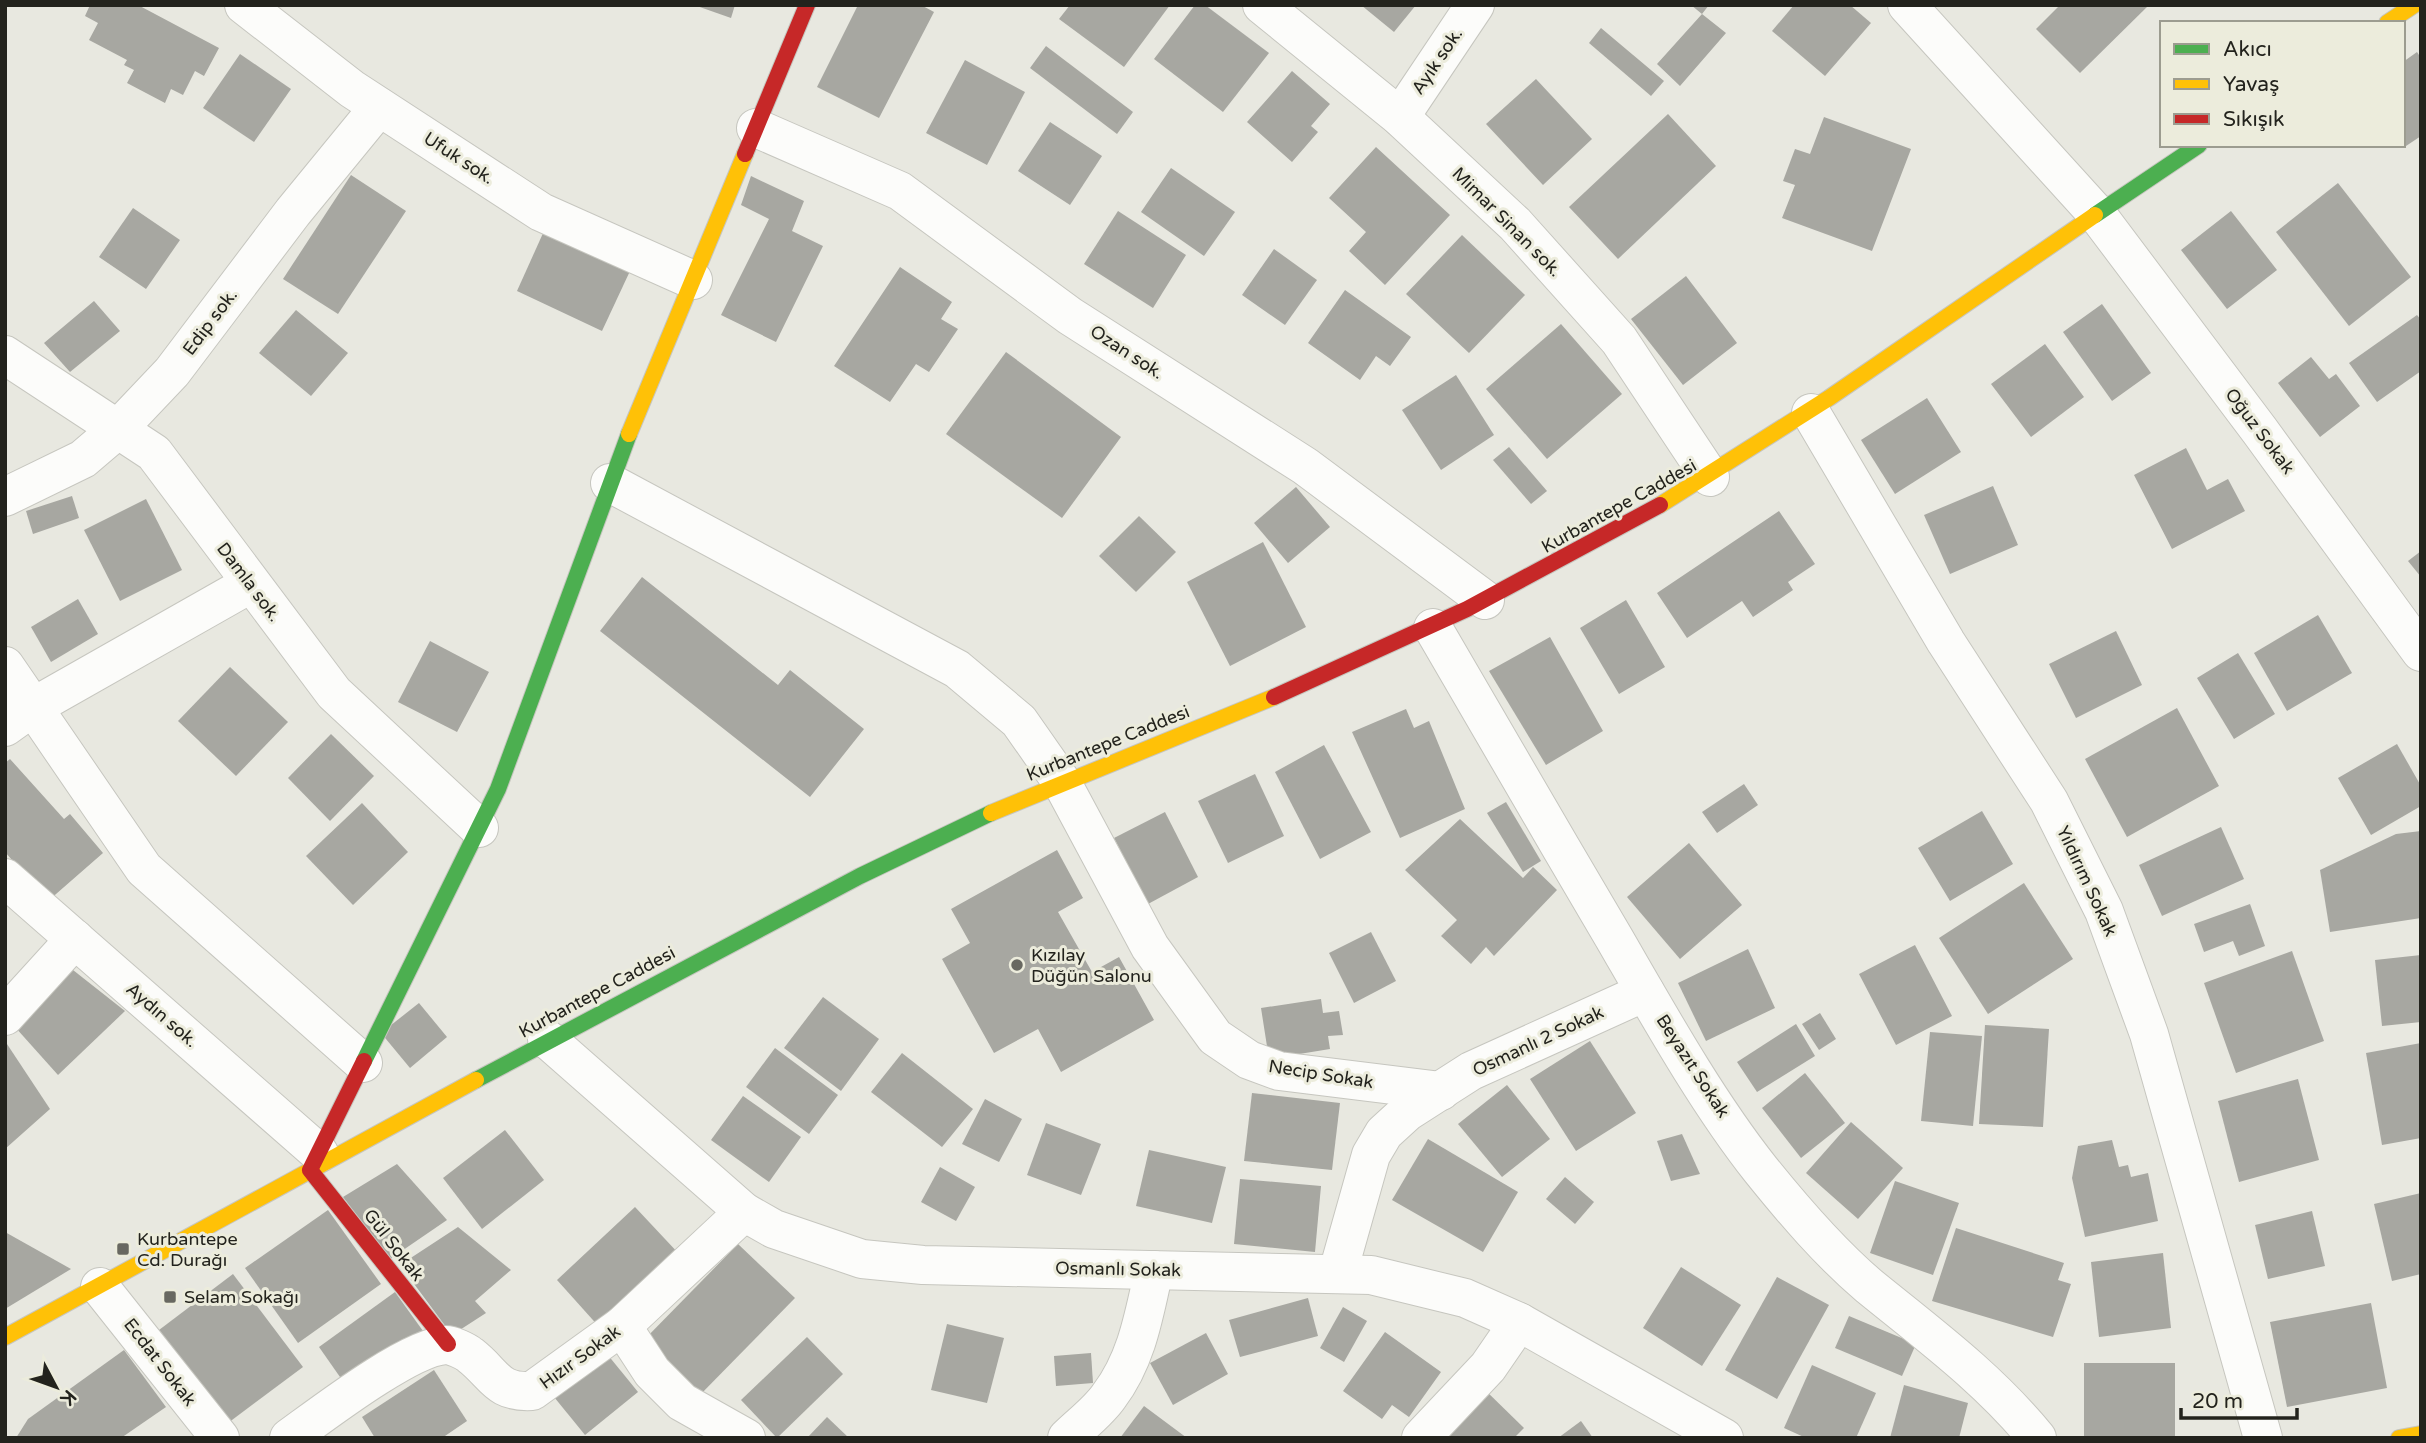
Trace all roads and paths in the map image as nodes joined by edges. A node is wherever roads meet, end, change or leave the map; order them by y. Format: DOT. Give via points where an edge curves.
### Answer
graph roads {
  1 [pos="244,5"];
  2 [pos="807,5"];
  3 [pos="1262,5"];
  4 [pos="1475,5"];
  5 [pos="1907,5"];
  6 [pos="2414,5"];
  7 [pos="2390,21"];
  8 [pos="379,107"];
  9 [pos="1400,117"];
  10 [pos="756,128"];
  11 [pos="2196,147"];
  12 [pos="2096,213"];
  13 [pos="693,279"];
  14 [pos="5,355"];
  15 [pos="1811,413"];
  16 [pos="117,430"];
  17 [pos="1710,477"];
  18 [pos="610,483"];
  19 [pos="5,497"];
  20 [pos="250,584"];
  21 [pos="1485,600"];
  22 [pos="1433,628"];
  23 [pos="2421,652"];
  24 [pos="5,666"];
  25 [pos="19,717"];
  26 [pos="1061,781"];
  27 [pos="479,828"];
  28 [pos="5,878"];
  29 [pos="75,939"];
  30 [pos="1645,992"];
  31 [pos="5,1016"];
  32 [pos="547,1039"];
  33 [pos="363,1063"];
  34 [pos="1441,1091"];
  35 [pos="314,1161"];
  36 [pos="744,1212"];
  37 [pos="1154,1270"];
  38 [pos="1338,1272"];
  39 [pos="100,1287"];
  40 [pos="1518,1322"];
  41 [pos="622,1326"];
  42 [pos="5,1337"];
  43 [pos="448,1345"];
  44 [pos="2421,1434"];
  45 [pos="220,1438"];
  46 [pos="289,1438"];
  47 [pos="746,1438"];
  48 [pos="1066,1438"];
  49 [pos="1421,1438"];
  50 [pos="1724,1438"];
  51 [pos="2037,1438"];
  52 [pos="2263,1438"];
  53 [pos="2399,1438"];
  1 -- 8 [label="street, Ufuk sok."];
  2 -- 10 [label="main road"];
  3 -- 9 [label="street, Mimar Sinan sok."];
  4 -- 9 [label="street, Ayık sok."];
  5 -- 12 [label="street, Oğuz Sokak"];
  6 -- 7 [label="main road"];
  8 -- 13 [label="street, Ufuk sok." via="541,212"];
  8 -- 16 [label="street, Edip sok." via="172,372"];
  9 -- 17 [label="street, Mimar Sinan sok." via="1515,224 1619,340"];
  10 -- 13 [label="main road"];
  10 -- 21 [label="street, Ozan sok." via="901,191 1070,316 1305,466"];
  11 -- 12 [label="main road, Kurbantepe Caddesi"];
  12 -- 15 [label="main road, Kurbantepe Caddesi"];
  12 -- 23 [label="street, Oğuz Sokak"];
  13 -- 18 [label="main road"];
  14 -- 16 [label="street, Damla sok."];
  15 -- 17 [label="main road, Kurbantepe Caddesi"];
  15 -- 52 [label="street, Yıldırım Sokak" via="1946,642 2049,801 2104,911 2149,1034"];
  16 -- 19 [label="street, Edip sok." via="83,459"];
  16 -- 20 [label="street, Damla sok." via="153,453"];
  17 -- 21 [label="main road, Kurbantepe Caddesi"];
  18 -- 26 [label="street, Necip Sokak" via="957,669 1019,721"];
  18 -- 27 [label="main road" via="498,789"];
  20 -- 25 [label="street"];
  20 -- 27 [label="street, Damla sok." via="334,692"];
  21 -- 22 [label="main road, Kurbantepe Caddesi"];
  22 -- 26 [label="main road, Kurbantepe Caddesi" via="1237,713"];
  22 -- 30 [label="street, Beyazıt Sokak"];
  24 -- 25 [label="street"];
  25 -- 33 [label="street" via="144,869"];
  26 -- 32 [label="main road, Kurbantepe Caddesi" via="933,839"];
  26 -- 34 [label="street, Necip Sokak" via="1150,947 1215,1037 1249,1060 1279,1071"];
  27 -- 33 [label="main road"];
  28 -- 29 [label="street, Aydın sok."];
  29 -- 31 [label="street"];
  29 -- 35 [label="street, Aydın sok."];
  30 -- 34 [label="street, Osmanlı 2 Sokak" via="1506,1053"];
  30 -- 51 [label="street, Beyazıt Sokak" via="1759,1167 1810,1229 1867,1284 1983,1380"];
  32 -- 35 [label="main road, Kurbantepe Caddesi"];
  32 -- 36 [label="street, Osmanlı Sokak"];
  33 -- 35 [label="main road"];
  34 -- 38 [label="street, Osmanlı 2 Sokak" via="1384,1133 1371,1155"];
  35 -- 39 [label="main road, Kurbantepe Caddesi"];
  35 -- 43 [label="main road, Gül Sokak"];
  36 -- 37 [label="street, Osmanlı Sokak" via="774,1229 862,1259 923,1265"];
  36 -- 41 [label="street, Hızır Sokak"];
  37 -- 38 [label="street, Osmanlı Sokak"];
  37 -- 48 [label="street" via="1140,1334 1126,1371 1107,1399"];
  38 -- 40 [label="street, Osmanlı Sokak" via="1371,1275 1465,1298"];
  39 -- 42 [label="main road, Kurbantepe Caddesi"];
  39 -- 45 [label="street, Ecdat Sokak"];
  40 -- 49 [label="street" via="1488,1367"];
  40 -- 50 [label="street, Osmanlı Sokak"];
  41 -- 43 [label="street, Hızır Sokak" via="532,1391 513,1392 495,1382 470,1355"];
  41 -- 47 [label="street" via="652,1372 682,1402"];
  43 -- 46 [label="street" via="420,1351"];
  44 -- 53 [label="main road"];
}
